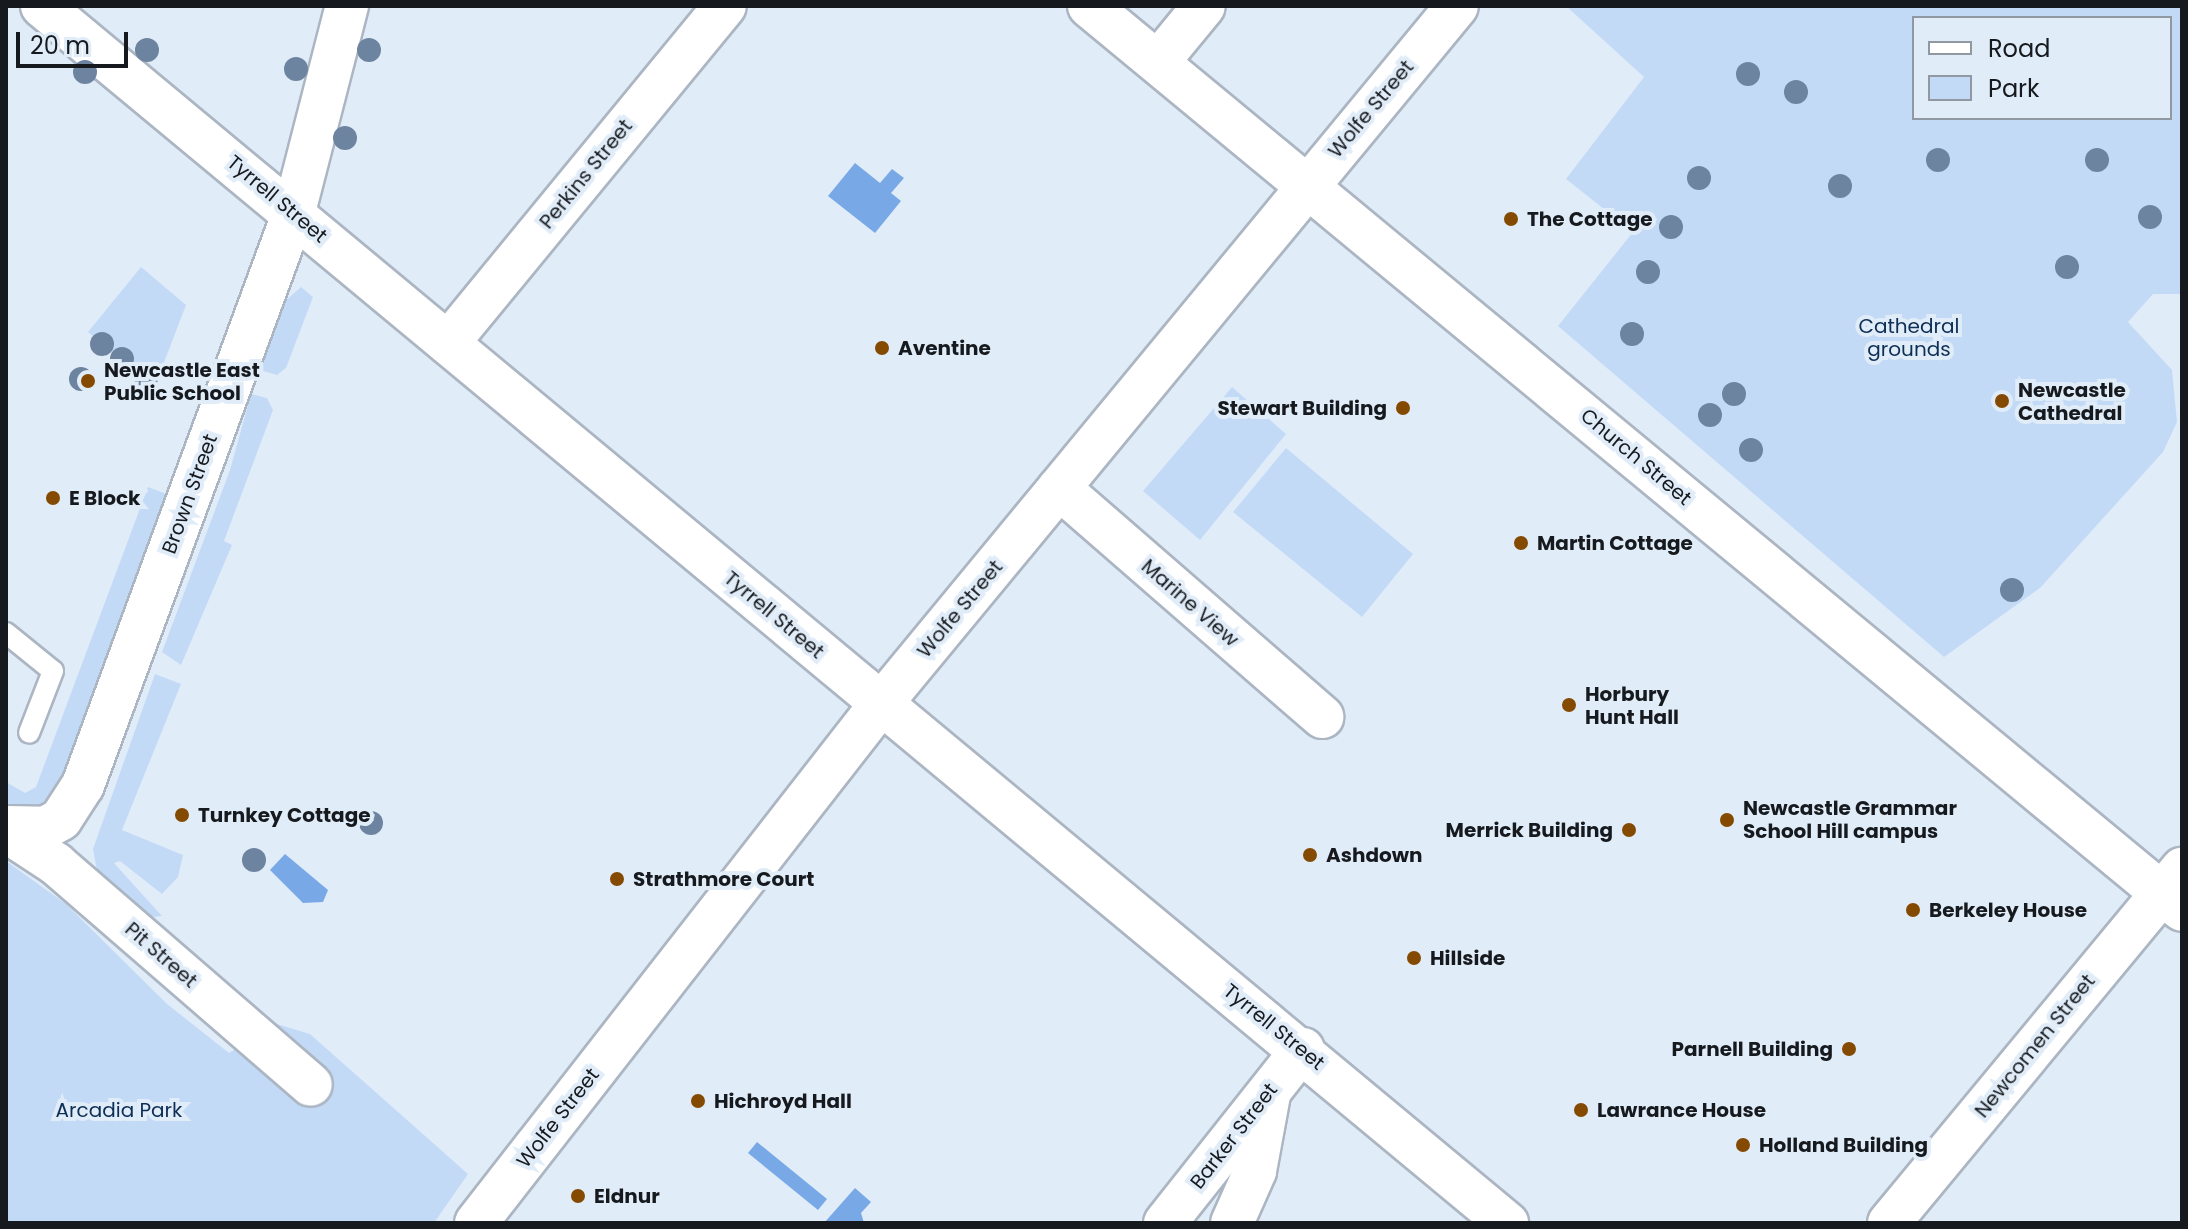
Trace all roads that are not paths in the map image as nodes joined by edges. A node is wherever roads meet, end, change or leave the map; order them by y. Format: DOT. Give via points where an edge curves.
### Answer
graph roads {
  1 [pos="42,6"];
  2 [pos="347,6"];
  3 [pos="725,6"];
  4 [pos="1089,6"];
  5 [pos="1204,6"];
  6 [pos="1457,6"];
  7 [pos="1158,62"];
  8 [pos="1308,185"];
  9 [pos="294,212"];
  10 [pos="448,343"];
  11 [pos="1059,488"];
  12 [pos="6,633"];
  13 [pos="880,705"];
  14 [pos="1322,717"];
  15 [pos="29,733"];
  16 [pos="19,828"];
  17 [pos="2175,891"];
  18 [pos="1303,1049"];
  19 [pos="311,1085"];
  20 [pos="1270,1090"];
  21 [pos="476,1223"];
  22 [pos="1165,1223"];
  23 [pos="1232,1223"];
  24 [pos="1507,1223"];
  25 [pos="1889,1223"];
  1 -- 9 [label="street, Tyrrell Street"];
  2 -- 9 [label="street, Brown Street"];
  3 -- 10 [label="street, Perkins Street"];
  4 -- 7 [label="street, Church Street"];
  5 -- 7 [label="street"];
  6 -- 8 [label="street, Wolfe Street"];
  7 -- 8 [label="street, Church Street"];
  8 -- 11 [label="street, Wolfe Street"];
  8 -- 17 [label="street, Church Street"];
  9 -- 10 [label="street, Tyrrell Street"];
  9 -- 16 [label="street, Brown Street" via="83,785 61,819"];
  10 -- 13 [label="street, Tyrrell Street"];
  11 -- 13 [label="street, Wolfe Street"];
  11 -- 14 [label="street, Marine View"];
  12 -- 15 [label="lane" via="53,671"];
  13 -- 18 [label="street, Tyrrell Street"];
  13 -- 21 [label="street, Wolfe Street"];
  16 -- 19 [label="street, Pit Street"];
  17 -- 25 [label="street, Newcomen Street"];
  18 -- 20 [label="street, Barker Street"];
  18 -- 24 [label="street, Tyrrell Street"];
  20 -- 22 [label="street, Barker Street"];
  20 -- 23 [label="street" via="1255,1171"];
}
